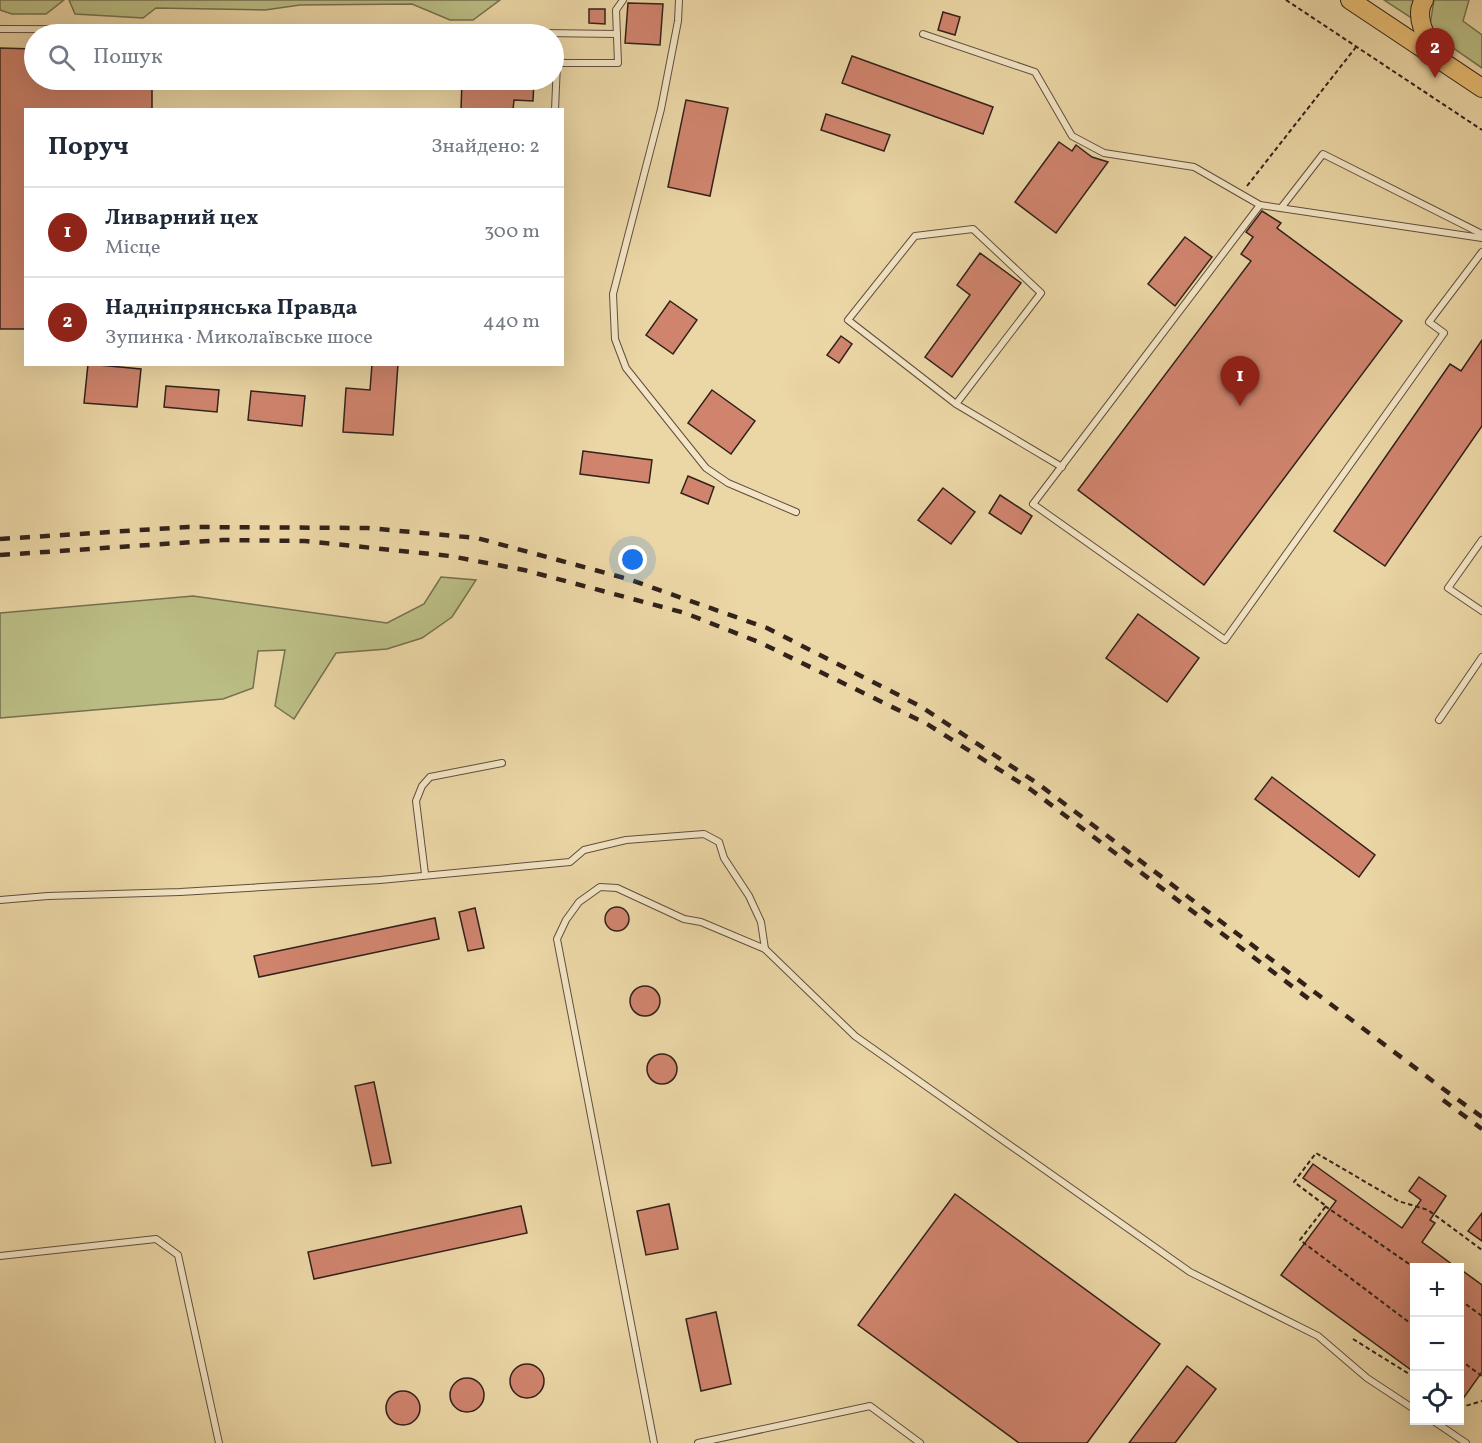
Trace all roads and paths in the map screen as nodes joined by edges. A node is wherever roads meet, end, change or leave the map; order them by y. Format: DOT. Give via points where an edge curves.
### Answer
graph roads {
  1 [pos="623,0"];
  2 [pos="679,0"];
  3 [pos="1286,0"];
  4 [pos="1350,0"];
  5 [pos="1424,0"];
  6 [pos="0,29"];
  7 [pos="24,29"];
  8 [pos="564,33"];
  9 [pos="617,34"];
  10 [pos="923,34"];
  11 [pos="1356,47"];
  12 [pos="1441,60"];
  13 [pos="564,63"];
  14 [pos="1482,88"];
  15 [pos="556,90"];
  16 [pos="555,108"];
  17 [pos="1482,130"];
  18 [pos="1241,194"];
  19 [pos="1260,205"];
  20 [pos="1281,208"];
  21 [pos="1482,236"];
  22 [pos="1482,252"];
  23 [pos="956,404"];
  24 [pos="1062,467"];
  25 [pos="796,512"];
  26 [pos="1482,540"];
  27 [pos="1482,611"];
  28 [pos="1482,657"];
  29 [pos="1439,720"];
  30 [pos="502,763"];
  31 [pos="424,874"];
  32 [pos="0,900"];
  33 [pos="765,949"];
  34 [pos="1325,1206"];
  35 [pos="1482,1250"];
  36 [pos="0,1256"];
  37 [pos="1410,1265"];
  38 [pos="1464,1303"];
  39 [pos="1482,1316"];
  40 [pos="1410,1323"];
  41 [pos="1353,1339"];
  42 [pos="1464,1362"];
  43 [pos="1410,1375"];
  44 [pos="1482,1376"];
  45 [pos="1482,1401"];
  46 [pos="1410,1406"];
  47 [pos="1464,1406"];
  48 [pos="1439,1425"];
  49 [pos="219,1443"];
  50 [pos="654,1443"];
  51 [pos="698,1443"];
  52 [pos="920,1443"];
  53 [pos="1466,1443"];
  1 -- 9 [label="lane" via="616,10"];
  2 -- 25 [label="lane" via="661,109 613,294 615,339 626,368 706,468 728,483"];
  3 -- 11 [label="path"];
  4 -- 12 [label="main road"];
  5 -- 12 [label="main road" via="1421,24"];
  6 -- 7 [label="lane"];
  8 -- 9 [label="lane"];
  9 -- 13 [label="lane" via="618,63"];
  10 -- 18 [label="lane" via="1035,72 1072,136 1104,153 1194,167"];
  11 -- 17 [label="path"];
  11 -- 18 [label="path"];
  12 -- 14 [label="main road"];
  15 -- 16 [label="lane"];
  18 -- 19 [label="lane"];
  19 -- 20 [label="lane"];
  19 -- 24 [label="lane"];
  20 -- 21 [label="lane"];
  20 -- 21 [label="lane" via="1323,154"];
  22 -- 24 [label="lane" via="1429,322 1444,333 1225,640 1034,504"];
  23 -- 23 [label="lane" via="1041,292 973,229 915,236 848,320"];
  23 -- 24 [label="lane"];
  26 -- 27 [label="lane" via="1448,588"];
  28 -- 29 [label="lane"];
  30 -- 31 [label="lane" via="430,777 422,786 416,801"];
  31 -- 32 [label="lane" via="180,892"];
  31 -- 33 [label="lane" via="570,862 584,850 626,840 704,834 719,842 724,858 750,896 761,922"];
  33 -- 46 [label="lane" via="855,1036 1190,1272 1318,1336 1367,1378"];
  33 -- 50 [label="lane" via="701,922 684,919 617,888 600,887 579,902 556,939"];
  34 -- 35 [label="path" via="1294,1182 1316,1153 1398,1202 1428,1210"];
  34 -- 37 [label="path"];
  34 -- 40 [label="path" via="1300,1240"];
  36 -- 49 [label="lane" via="156,1239 178,1255"];
  38 -- 39 [label="path"];
  41 -- 43 [label="path"];
  42 -- 44 [label="path"];
  45 -- 47 [label="path"];
  48 -- 53 [label="lane"];
  51 -- 52 [label="lane" via="870,1406"];
}
